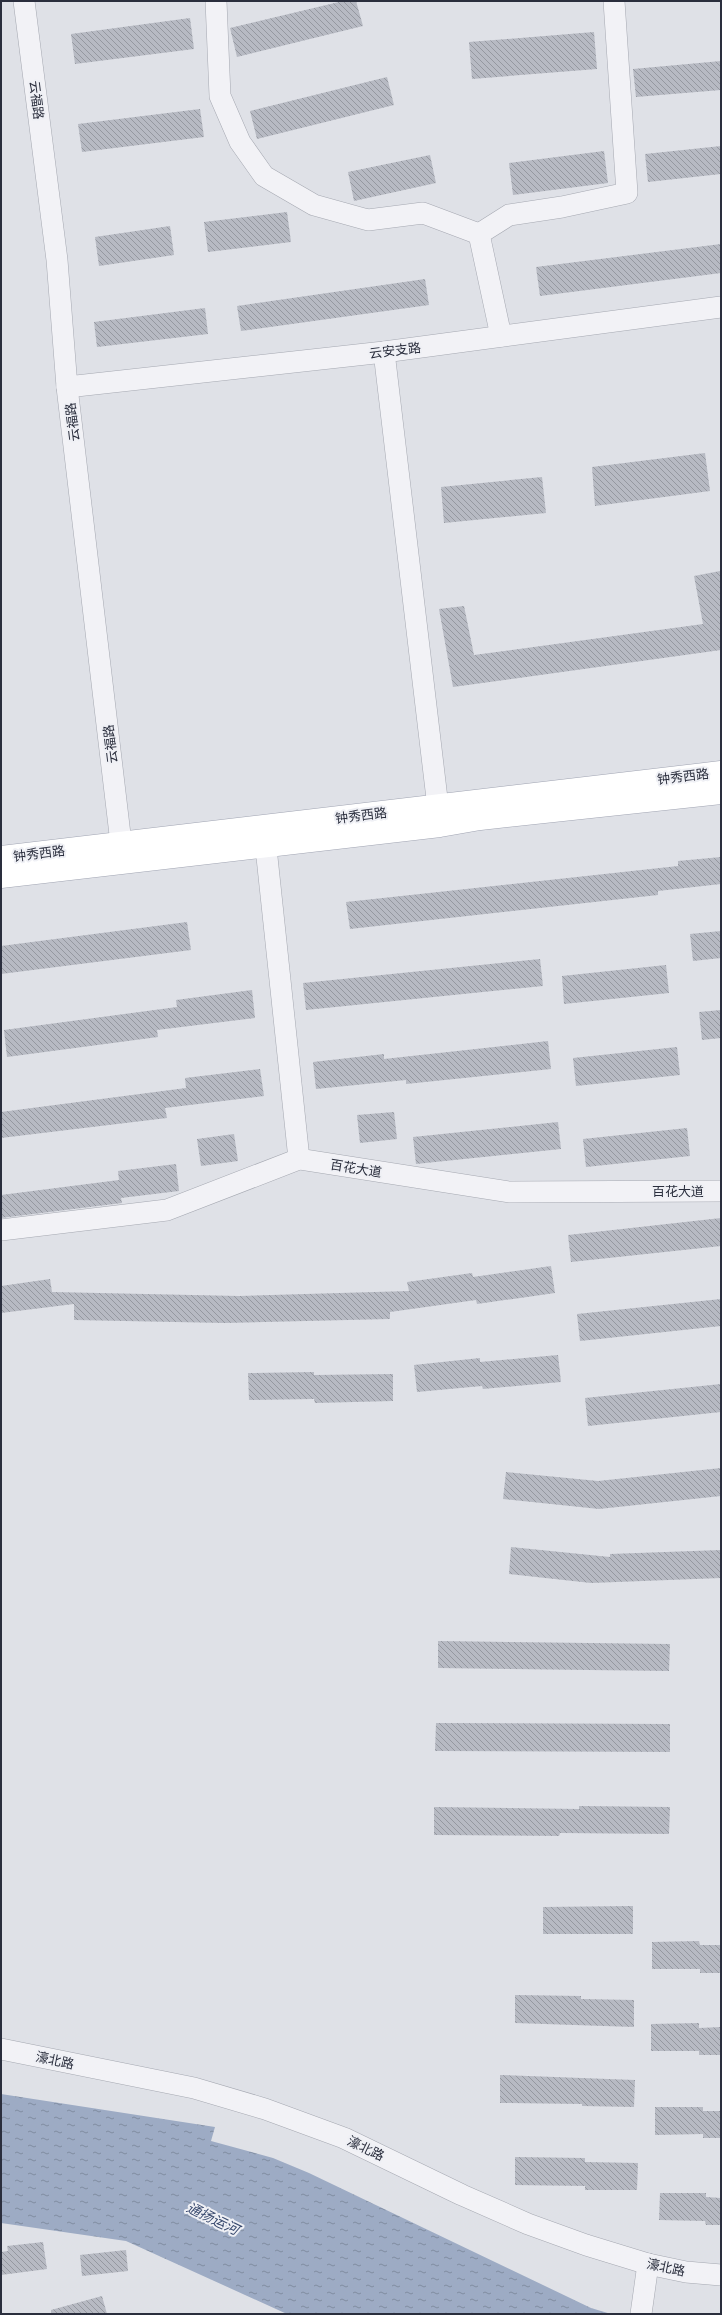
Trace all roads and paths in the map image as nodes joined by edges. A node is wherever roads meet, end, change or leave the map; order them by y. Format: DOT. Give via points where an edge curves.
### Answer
graph roads {
  1 [pos="24,1"];
  2 [pos="216,1"];
  3 [pos="614,1"];
  4 [pos="480,234"];
  5 [pos="721,307"];
  6 [pos="501,336"];
  7 [pos="384,352"];
  8 [pos="67,387"];
  9 [pos="721,772"];
  10 [pos="721,793"];
  11 [pos="439,816"];
  12 [pos="264,836"];
  13 [pos="121,843"];
  14 [pos="1,857"];
  15 [pos="1,877"];
  16 [pos="299,1159"];
  17 [pos="721,1191"];
  18 [pos="1,1230"];
  19 [pos="1,2048"];
  20 [pos="648,2264"];
  21 [pos="721,2275"];
  22 [pos="641,2313"];
  1 -- 8 [label="street, 云福路" via="57,260"];
  2 -- 4 [label="street" via="220,96 240,142 264,176 314,205 368,220 423,213"];
  3 -- 4 [label="street" via="627,193 509,215"];
  4 -- 6 [label="street"];
  5 -- 6 [label="street, 云安支路"];
  6 -- 7 [label="street, 云安支路"];
  7 -- 8 [label="street, 云安支路"];
  7 -- 11 [label="street"];
  8 -- 13 [label="street, 云福路"];
  9 -- 11 [label="main road, 钟秀西路"];
  10 -- 11 [label="main road, 钟秀西路" via="480,819"];
  11 -- 12 [label="main road, 钟秀西路"];
  12 -- 13 [label="main road, 钟秀西路"];
  12 -- 15 [label="main road, 钟秀西路"];
  12 -- 16 [label="street"];
  13 -- 14 [label="main road, 钟秀西路"];
  16 -- 17 [label="street, 百花大道" via="509,1192"];
  16 -- 18 [label="street" via="167,1210"];
  19 -- 20 [label="street, 濠北路" via="194,2088 265,2110 344,2138 528,2224"];
  20 -- 21 [label="street, 濠北路" via="686,2272"];
  20 -- 22 [label="street"];
}
